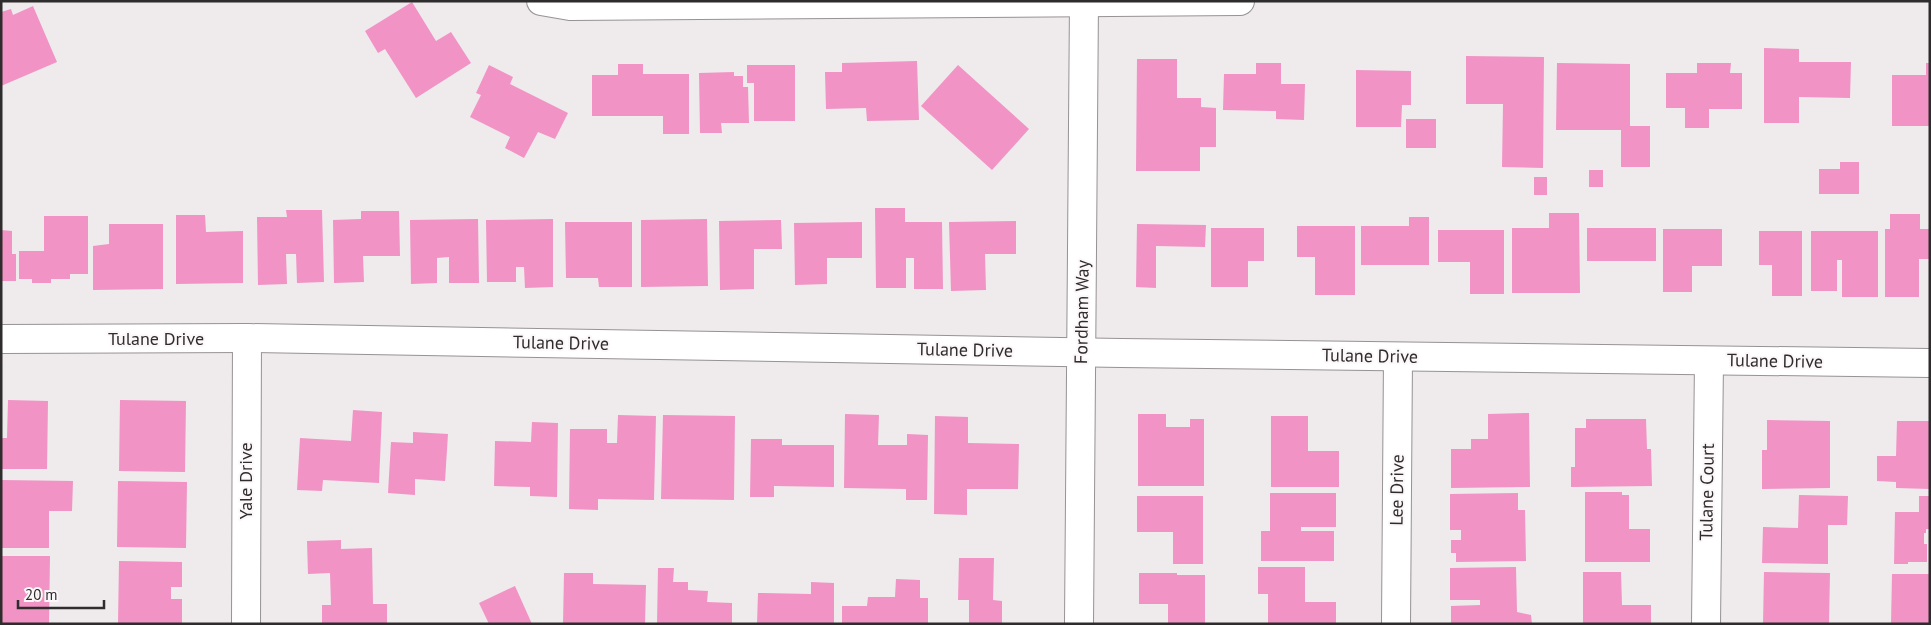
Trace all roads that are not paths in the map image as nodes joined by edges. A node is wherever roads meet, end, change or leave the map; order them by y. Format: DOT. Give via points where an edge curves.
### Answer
graph roads {
  1 [pos="541,1"];
  2 [pos="1240,1"];
  3 [pos="1084,2"];
  4 [pos="247,338"];
  5 [pos="1,339"];
  6 [pos="1081,352"];
  7 [pos="1398,357"];
  8 [pos="1709,360"];
  9 [pos="1930,363"];
  10 [pos="246,624"];
  11 [pos="1079,624"];
  12 [pos="1396,624"];
  13 [pos="1706,624"];
  1 -- 3 [label="street" via="570,6"];
  2 -- 3 [label="street"];
  3 -- 6 [label="street, Fordham Way"];
  4 -- 5 [label="street, Tulane Drive"];
  4 -- 6 [label="street, Tulane Drive"];
  4 -- 10 [label="street, Yale Drive"];
  6 -- 7 [label="street, Tulane Drive"];
  6 -- 11 [label="street, Fordham Way"];
  7 -- 8 [label="street, Tulane Drive"];
  7 -- 12 [label="street, Lee Drive"];
  8 -- 9 [label="street, Tulane Drive"];
  8 -- 13 [label="street, Tulane Court"];
}
